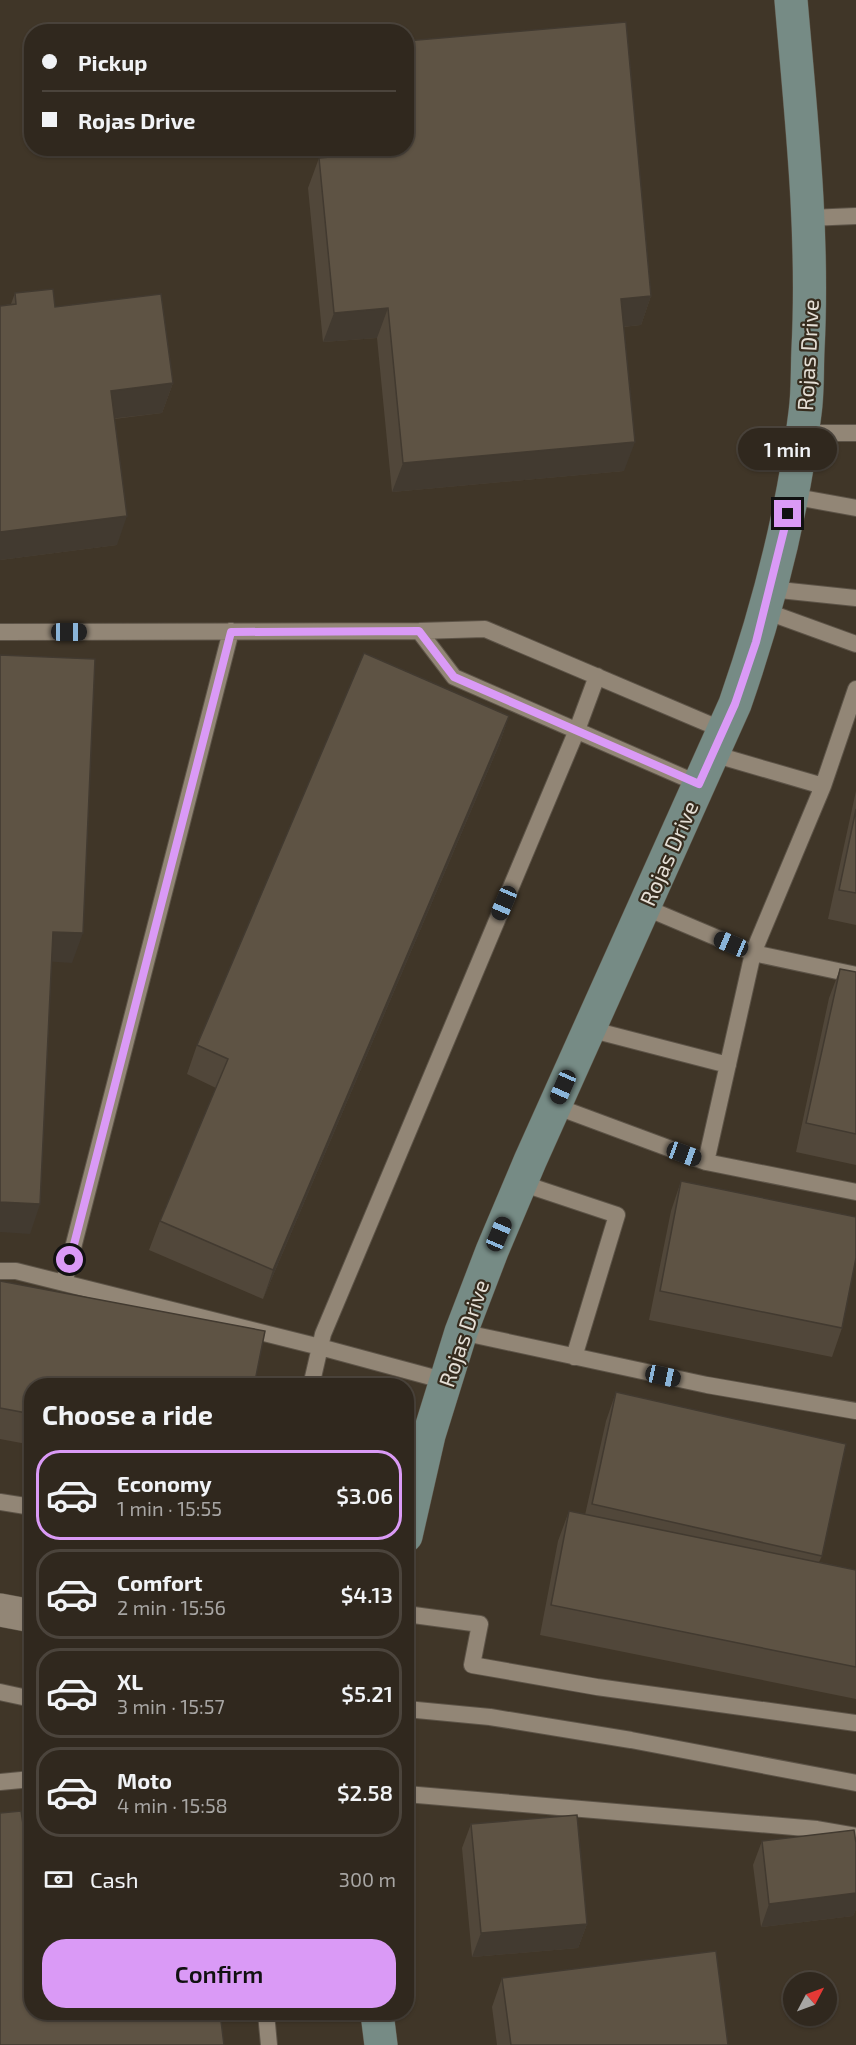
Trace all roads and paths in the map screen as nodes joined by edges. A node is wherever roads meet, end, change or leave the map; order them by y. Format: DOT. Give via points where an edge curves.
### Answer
graph roads {
  1 [pos="791,0"];
  2 [pos="856,216"];
  3 [pos="809,218"];
  4 [pos="802,433"];
  5 [pos="856,433"];
  6 [pos="791,495"];
  7 [pos="856,508"];
  8 [pos="856,598"];
  9 [pos="768,600"];
  10 [pos="419,631"];
  11 [pos="0,632"];
  12 [pos="231,632"];
  13 [pos="856,644"];
  14 [pos="597,676"];
  15 [pos="856,689"];
  16 [pos="577,730"];
  17 [pos="718,742"];
  18 [pos="699,784"];
  19 [pos="823,786"];
  20 [pos="644,907"];
  21 [pos="753,953"];
  22 [pos="856,975"];
  23 [pos="589,1029"];
  24 [pos="728,1065"];
  25 [pos="555,1106"];
  26 [pos="706,1162"];
  27 [pos="521,1183"];
  28 [pos="856,1192"];
  29 [pos="0,1271"];
  30 [pos="64,1283"];
  31 [pos="461,1332"];
  32 [pos="320,1347"];
  33 [pos="574,1357"];
  34 [pos="313,1378"];
  35 [pos="446,1381"];
  36 [pos="856,1411"];
  37 [pos="414,1501"];
  38 [pos="0,1502"];
  39 [pos="24,1506"];
  40 [pos="0,1610"];
  41 [pos="24,1614"];
  42 [pos="414,1615"];
  43 [pos="0,1692"];
  44 [pos="24,1697"];
  45 [pos="414,1710"];
  46 [pos="856,1723"];
  47 [pos="24,1780"];
  48 [pos="0,1782"];
  49 [pos="856,1784"];
  50 [pos="414,1795"];
  51 [pos="856,1836"];
  52 [pos="267,2020"];
  53 [pos="378,2020"];
  54 [pos="270,2045"];
  55 [pos="381,2045"];
  1 -- 3 [label="street, Rojas Drive"];
  2 -- 3 [label="lane"];
  3 -- 4 [label="street, Rojas Drive" via="811,293"];
  4 -- 5 [label="lane"];
  4 -- 6 [label="street, Rojas Drive"];
  6 -- 7 [label="lane"];
  6 -- 9 [label="street, Rojas Drive"];
  8 -- 9 [label="lane"];
  9 -- 13 [label="lane"];
  9 -- 17 [label="street, Rojas Drive" via="735,704"];
  10 -- 12 [label="lane"];
  10 -- 14 [label="lane" via="485,629"];
  10 -- 16 [label="lane" via="454,677"];
  11 -- 12 [label="lane"];
  12 -- 30 [label="lane"];
  14 -- 16 [label="lane"];
  14 -- 17 [label="lane"];
  15 -- 19 [label="lane"];
  16 -- 18 [label="lane"];
  16 -- 32 [label="lane"];
  17 -- 18 [label="street, Rojas Drive"];
  17 -- 19 [label="lane"];
  18 -- 20 [label="street, Rojas Drive"];
  19 -- 21 [label="lane"];
  20 -- 21 [label="lane"];
  20 -- 23 [label="street, Rojas Drive"];
  21 -- 22 [label="lane"];
  21 -- 24 [label="lane"];
  23 -- 24 [label="lane"];
  23 -- 25 [label="street, Rojas Drive"];
  24 -- 26 [label="lane"];
  25 -- 26 [label="lane"];
  25 -- 27 [label="street, Rojas Drive"];
  26 -- 28 [label="lane"];
  27 -- 31 [label="street, Rojas Drive"];
  27 -- 33 [label="lane" via="617,1215"];
  29 -- 30 [label="lane"];
  30 -- 32 [label="lane"];
  31 -- 33 [label="lane"];
  31 -- 35 [label="street, Rojas Drive"];
  32 -- 34 [label="lane"];
  32 -- 35 [label="lane"];
  33 -- 36 [label="lane"];
  35 -- 37 [label="street, Rojas Drive"];
  38 -- 39 [label="lane"];
  40 -- 41 [label="street"];
  42 -- 46 [label="lane" via="480,1624 472,1665 597,1687"];
  43 -- 44 [label="lane"];
  45 -- 49 [label="lane" via="501,1718"];
  47 -- 48 [label="lane"];
  50 -- 51 [label="lane" via="817,1828"];
  52 -- 54 [label="lane"];
  53 -- 55 [label="street"];
}
